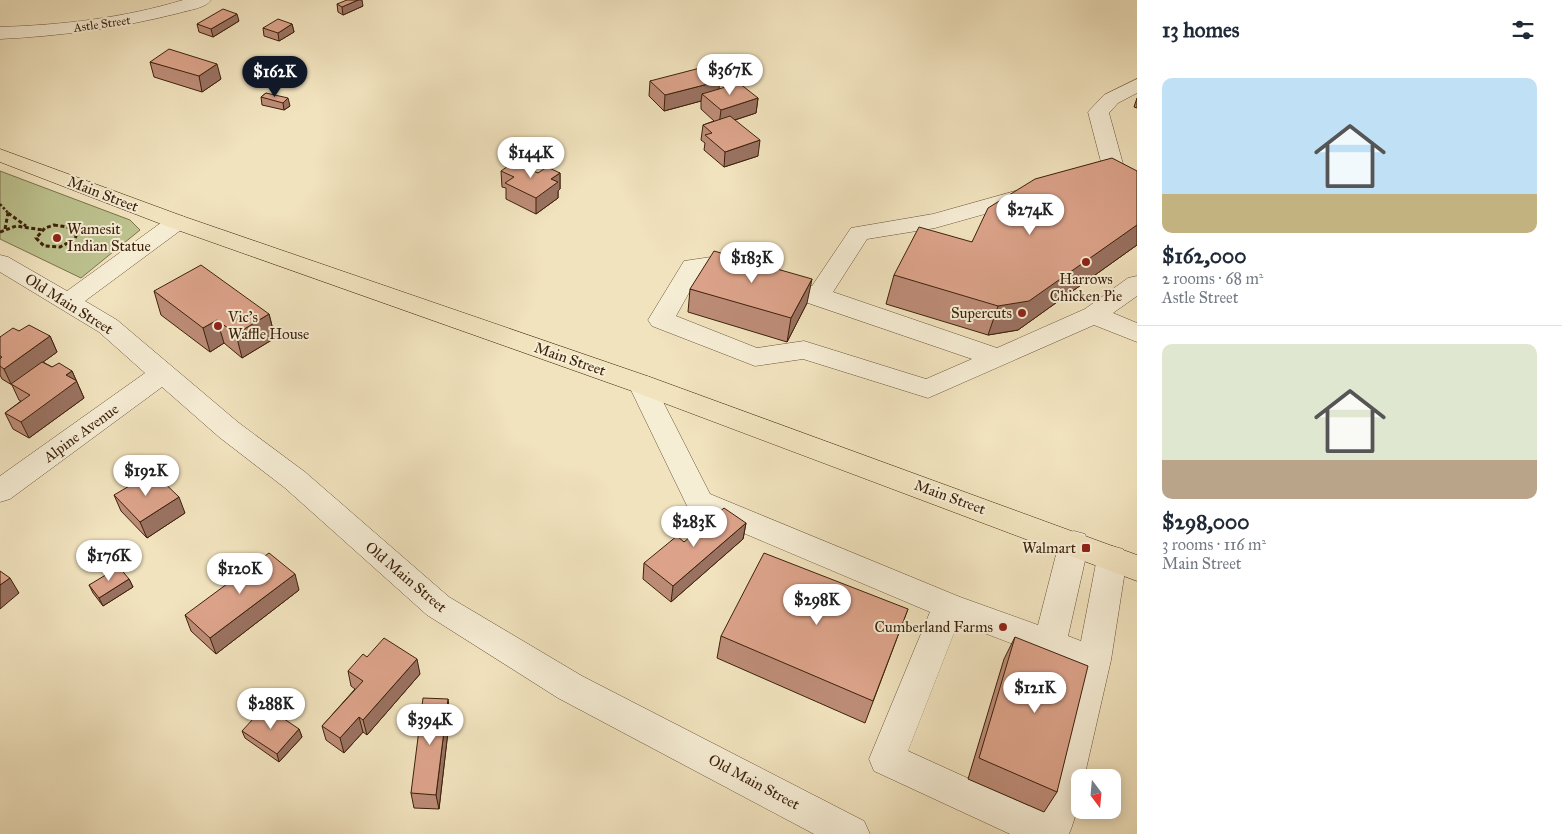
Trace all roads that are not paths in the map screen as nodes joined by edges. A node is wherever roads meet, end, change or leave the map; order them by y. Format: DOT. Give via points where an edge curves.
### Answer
graph roads {
  1 [pos="202,0"];
  2 [pos="0,33"];
  3 [pos="1137,86"];
  4 [pos="0,156"];
  5 [pos="177,222"];
  6 [pos="0,262"];
  7 [pos="1137,284"];
  8 [pos="818,296"];
  9 [pos="68,302"];
  10 [pos="1094,316"];
  11 [pos="1137,333"];
  12 [pos="998,358"];
  13 [pos="162,374"];
  14 [pos="641,384"];
  15 [pos="0,491"];
  16 [pos="1074,543"];
  17 [pos="1124,563"];
  18 [pos="949,606"];
  19 [pos="1050,644"];
  20 [pos="1094,660"];
  21 [pos="851,834"];
  1 -- 2 [label="street, Astle Street" via="114,24"];
  3 -- 8 [label="street" via="1111,99 1098,112 1112,164 1098,175 934,221 859,233"];
  4 -- 5 [label="main road, Main Street"];
  5 -- 9 [label="street"];
  5 -- 14 [label="main road, Main Street"];
  6 -- 9 [label="street, Old Main Street"];
  7 -- 10 [label="street"];
  8 -- 12 [label="street"];
  8 -- 12 [label="street" via="718,264 692,266 661,320 754,357 804,350 928,389"];
  9 -- 13 [label="street, Old Main Street" via="108,326"];
  10 -- 11 [label="street"];
  10 -- 12 [label="street"];
  13 -- 15 [label="street, Alpine Avenue"];
  13 -- 21 [label="street, Old Main Street" via="295,480 438,606 570,686"];
  14 -- 16 [label="main road, Main Street"];
  14 -- 18 [label="street" via="699,502"];
  16 -- 17 [label="main road, Main Street"];
  16 -- 19 [label="street"];
  17 -- 20 [label="street"];
  18 -- 19 [label="street"];
  18 -- 20 [label="street" via="887,759 1028,824 1056,821"];
  19 -- 20 [label="street"];
}
